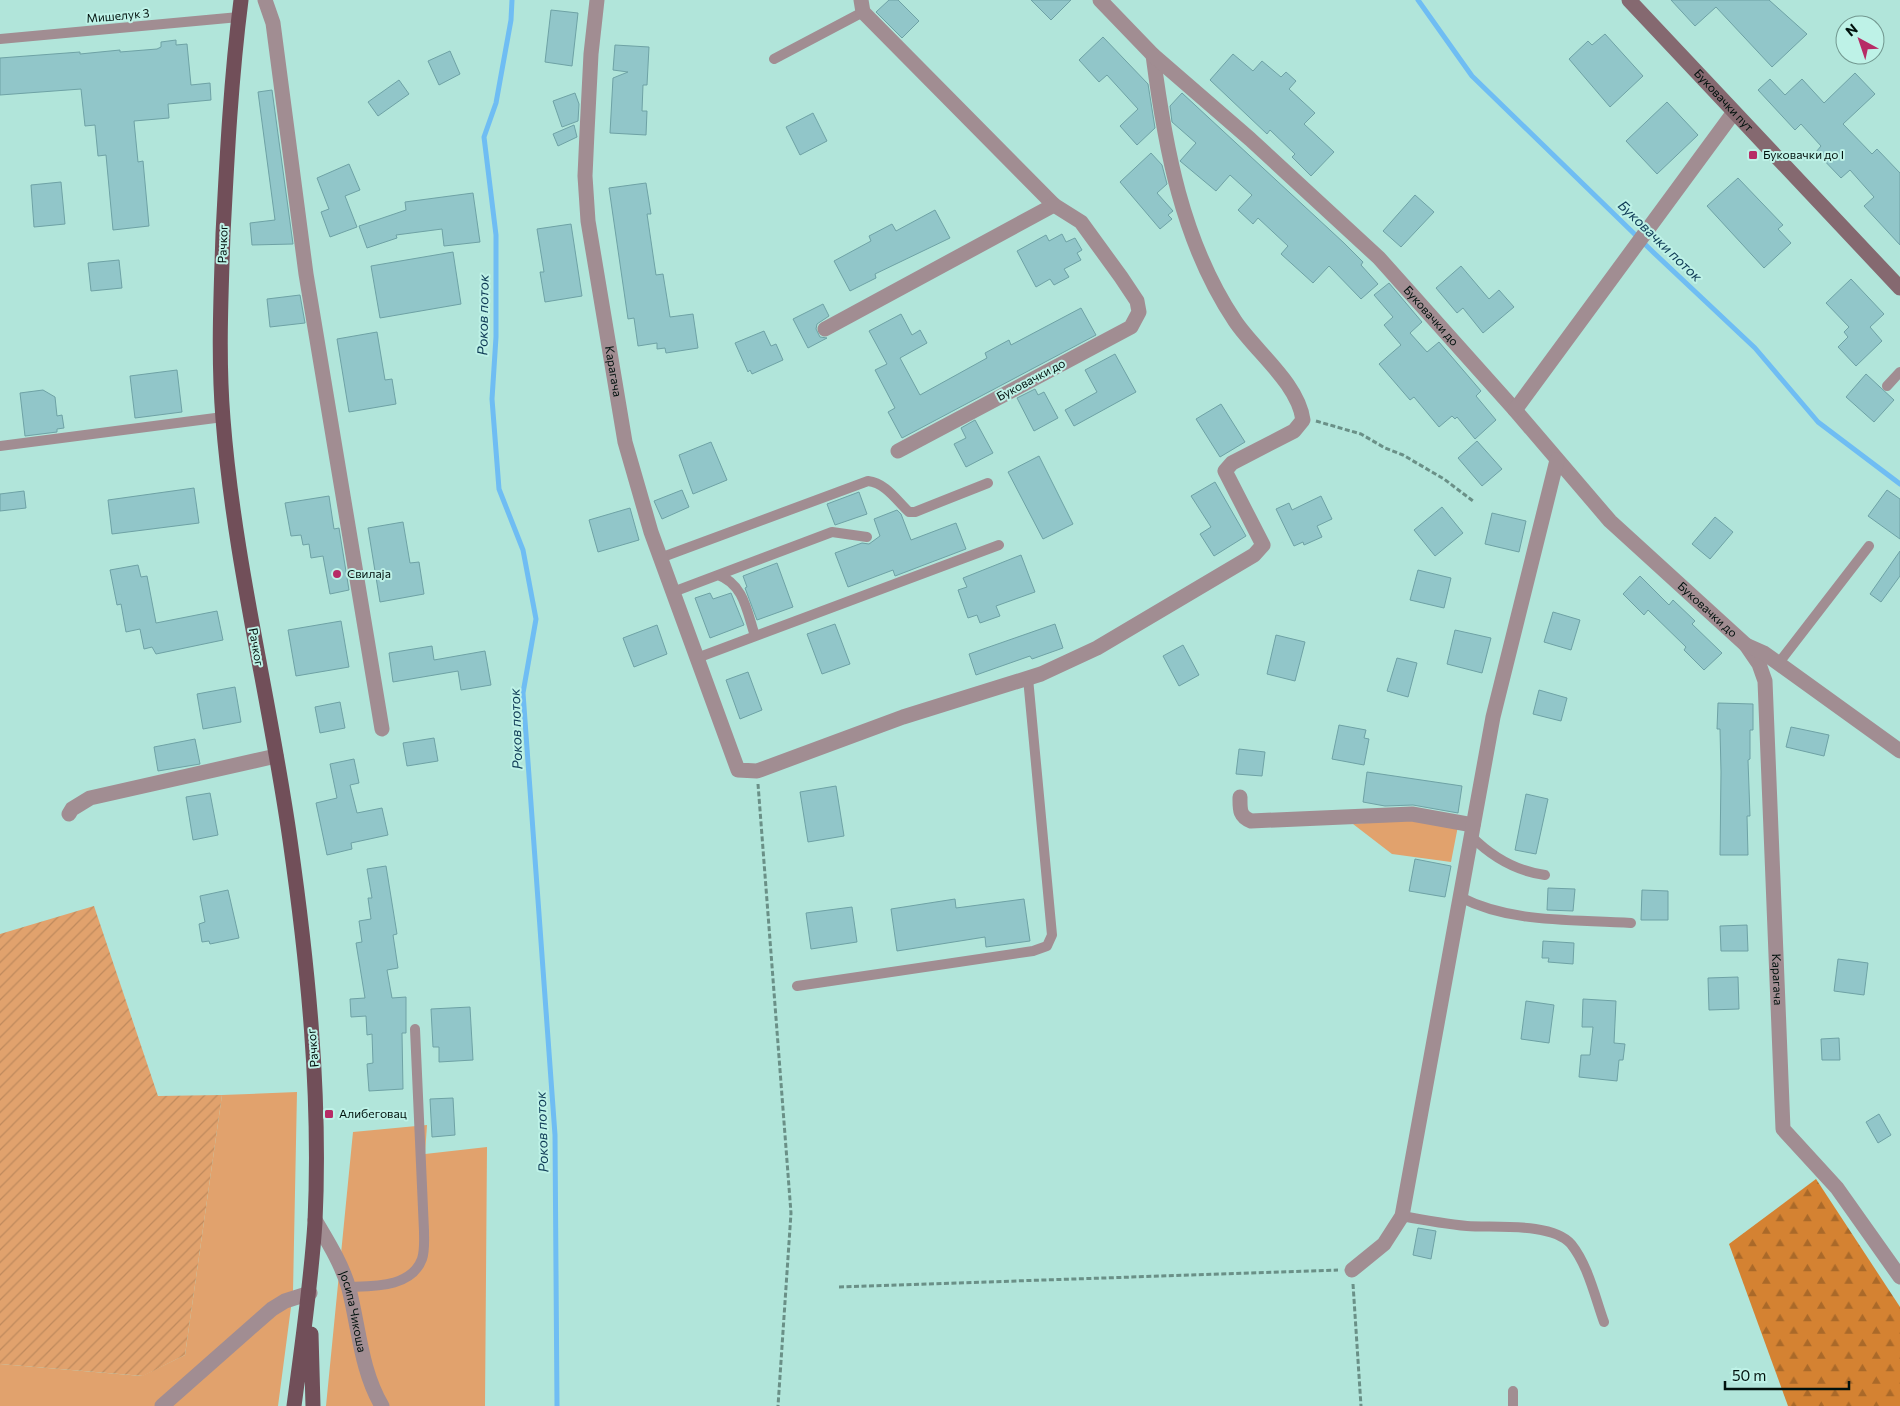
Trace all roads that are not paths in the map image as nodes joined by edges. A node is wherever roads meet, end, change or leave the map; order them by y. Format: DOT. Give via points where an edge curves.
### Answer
graph roads {
  1 [pos="240,0"];
  2 [pos="265,0"];
  3 [pos="597,0"];
  4 [pos="1100,0"];
  5 [pos="1628,0"];
  6 [pos="862,6"];
  7 [pos="238,16"];
  8 [pos="0,40"];
  9 [pos="1153,55"];
  10 [pos="774,59"];
  11 [pos="1734,112"];
  12 [pos="1054,205"];
  13 [pos="1900,288"];
  14 [pos="825,329"];
  15 [pos="1900,372"];
  16 [pos="1887,386"];
  17 [pos="1515,410"];
  18 [pos="223,417"];
  19 [pos="0,446"];
  20 [pos="898,451"];
  21 [pos="1557,460"];
  22 [pos="988,483"];
  23 [pos="867,537"];
  24 [pos="999,545"];
  25 [pos="1869,546"];
  26 [pos="660,558"];
  27 [pos="718,574"];
  28 [pos="672,592"];
  29 [pos="755,636"];
  30 [pos="1746,645"];
  31 [pos="697,658"];
  32 [pos="1778,664"];
  33 [pos="1028,678"];
  34 [pos="382,729"];
  35 [pos="1900,751"];
  36 [pos="276,756"];
  37 [pos="1240,797"];
  38 [pos="69,814"];
  39 [pos="1472,830"];
  40 [pos="1545,875"];
  41 [pos="1460,897"];
  42 [pos="1631,923"];
  43 [pos="797,986"];
  44 [pos="415,1029"];
  45 [pos="1402,1216"];
  46 [pos="315,1220"];
  47 [pos="1352,1270"];
  48 [pos="1900,1277"];
  49 [pos="348,1287"];
  50 [pos="310,1292"];
  51 [pos="1604,1322"];
  52 [pos="1513,1391"];
  53 [pos="162,1406"];
  54 [pos="294,1406"];
  55 [pos="313,1406"];
  56 [pos="382,1406"];
  57 [pos="1513,1406"];
  1 -- 7 [label="main road, Рачког"];
  2 -- 34 [label="street" via="273,23 306,274"];
  3 -- 26 [label="street, Карагача" via="590,54 585,176 588,221 625,442"];
  4 -- 9 [label="street, Буковачки до"];
  5 -- 11 [label="street, Буковачки пут"];
  6 -- 10 [label="lane"];
  6 -- 12 [label="street, Буковачки до"];
  7 -- 8 [label="lane, Мишелук 3"];
  7 -- 18 [label="main road, Рачког" via="227,145 221,286"];
  9 -- 17 [label="street, Буковачки до" via="1250,139 1378,258"];
  9 -- 33 [label="street" via="1159,103 1180,205 1193,237 1235,321 1297,400 1303,420 1294,432 1232,463 1225,471 1263,540 1260,550 1097,648"];
  11 -- 13 [label="street, Буковачки пут"];
  11 -- 17 [label="street"];
  12 -- 14 [label="street"];
  12 -- 20 [label="street, Буковачки до" via="1080,222 1121,277 1137,301 1137,318 1131,327"];
  15 -- 16 [label="lane"];
  17 -- 21 [label="street, Буковачки до"];
  18 -- 19 [label="lane"];
  18 -- 36 [label="main road, Рачког" via="246,589"];
  21 -- 30 [label="street, Буковачки до" via="1610,522"];
  21 -- 39 [label="street" via="1493,717"];
  22 -- 26 [label="lane" via="909,512 887,490 868,481"];
  23 -- 27 [label="lane" via="832,532"];
  24 -- 29 [label="lane"];
  25 -- 32 [label="lane"];
  26 -- 28 [label="street, Карагача"];
  27 -- 28 [label="lane"];
  27 -- 29 [label="lane" via="737,586"];
  28 -- 31 [label="street, Карагача"];
  29 -- 31 [label="lane"];
  30 -- 32 [label="street"];
  30 -- 48 [label="street, Карагача" via="1766,681 1783,1129 1837,1188"];
  31 -- 33 [label="street, Карагача" via="738,770 757,771 903,717"];
  32 -- 35 [label="street"];
  33 -- 43 [label="lane" via="1052,935 1047,946 1033,951"];
  36 -- 38 [label="street" via="90,798"];
  36 -- 46 [label="main road, Рачког" via="299,904 314,1062"];
  37 -- 39 [label="street" via="1240,812 1251,821 1412,814"];
  39 -- 40 [label="lane" via="1496,858"];
  39 -- 41 [label="street"];
  41 -- 42 [label="lane" via="1477,906 1524,916"];
  41 -- 45 [label="street"];
  44 -- 49 [label="lane" via="424,1231 422,1258 410,1275 394,1282"];
  45 -- 47 [label="street" via="1384,1244"];
  45 -- 51 [label="lane" via="1465,1226 1555,1233 1570,1243 1582,1264"];
  46 -- 49 [label="street, Јосипа Чикоша"];
  46 -- 50 [label="main road, Рачког"];
  49 -- 56 [label="street, Јосипа Чикоша" via="365,1366 373,1392"];
  50 -- 53 [label="street" via="285,1300 272,1309"];
  50 -- 54 [label="main road, Рачког"];
  50 -- 55 [label="main road, Рачког"];
  52 -- 57 [label="lane"];
}
